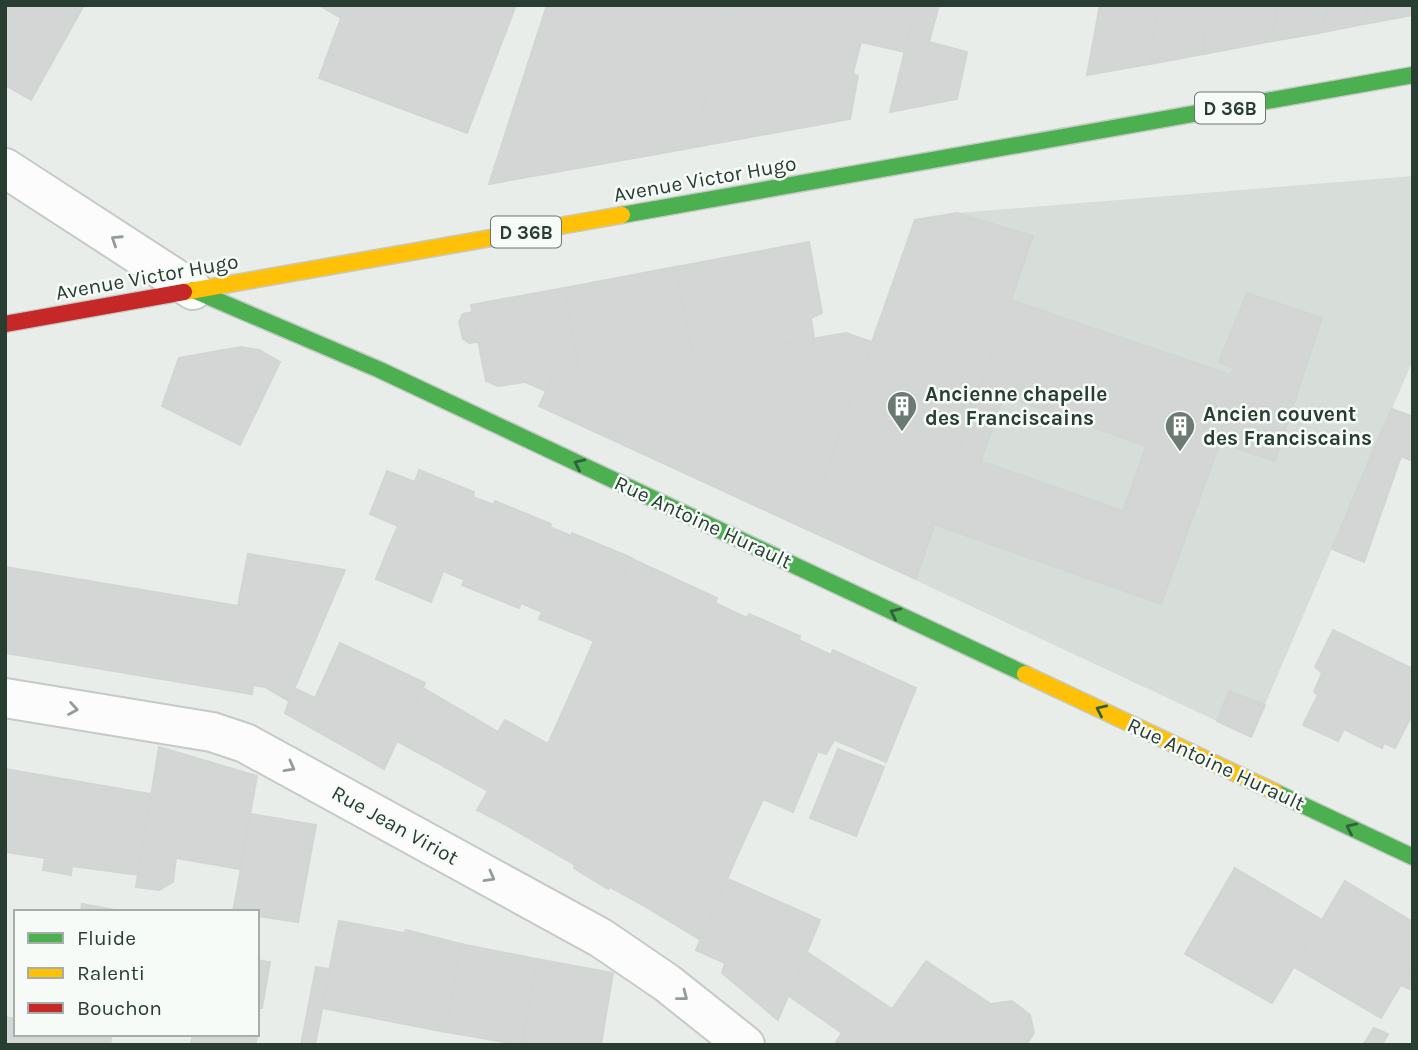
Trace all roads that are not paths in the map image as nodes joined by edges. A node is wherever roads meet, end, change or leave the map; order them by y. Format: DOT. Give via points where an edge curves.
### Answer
graph roads {
  1 [pos="1413,75"];
  2 [pos="5,168"];
  3 [pos="193,290"];
  4 [pos="5,324"];
  5 [pos="5,698"];
  6 [pos="1413,857"];
  7 [pos="746,1045"];
  1 -- 3 [label="main road, Avenue Victor Hugo / D 36B"];
  3 -- 2 [label="street, Rue Antoine Hurault, one-way"];
  3 -- 4 [label="main road, Avenue Victor Hugo / D 36B"];
  6 -- 3 [label="main road, Rue Antoine Hurault, one-way" via="380,370"];
  5 -- 7 [label="street, Rue Jean Viriot, one-way" via="212,733 245,743 601,938"];
}
